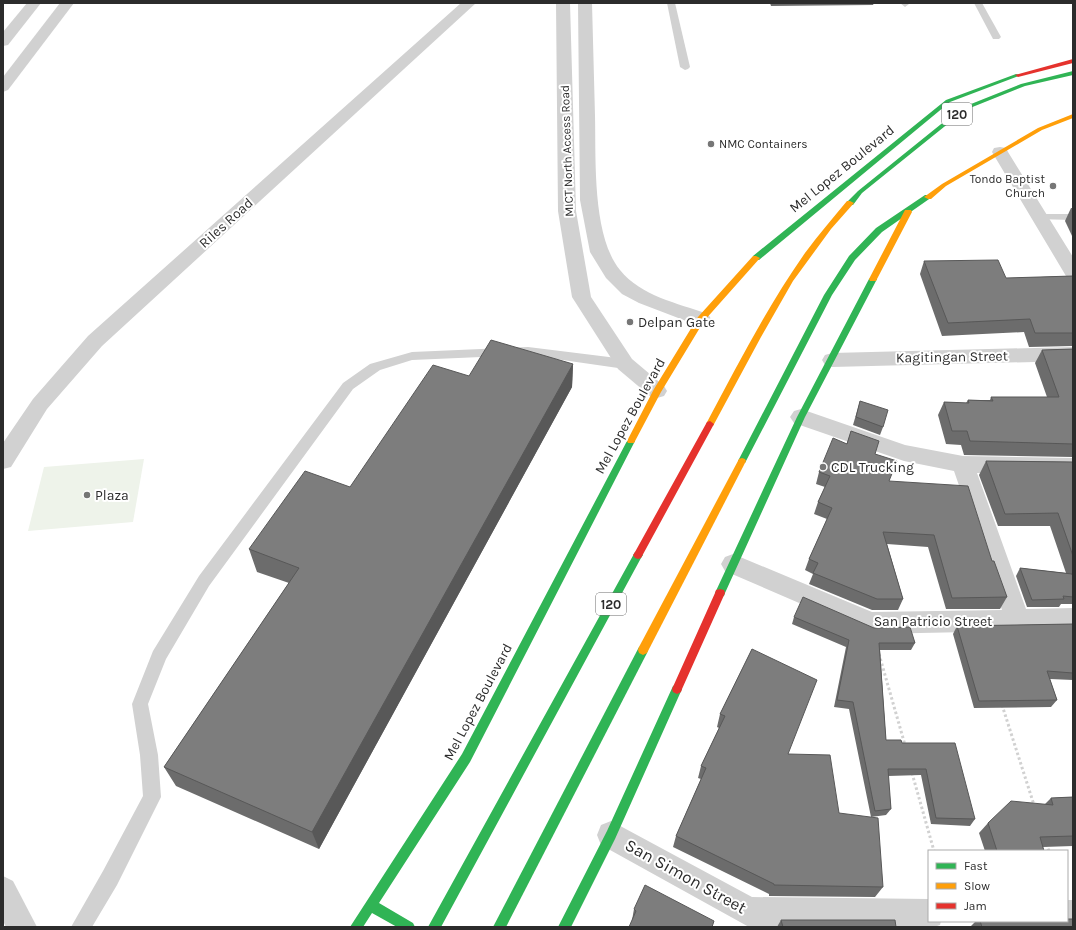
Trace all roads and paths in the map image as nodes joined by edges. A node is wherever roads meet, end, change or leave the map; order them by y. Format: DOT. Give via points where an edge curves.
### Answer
graph roads {
  1 [pos="34,3"];
  2 [pos="67,3"];
  3 [pos="469,3"];
  4 [pos="563,3"];
  5 [pos="585,3"];
  6 [pos="671,3"];
  7 [pos="978,3"];
  8 [pos="996,37"];
  9 [pos="3,42"];
  10 [pos="1073,61"];
  11 [pos="685,67"];
  12 [pos="1073,73"];
  13 [pos="3,87"];
  14 [pos="1073,116"];
  15 [pos="1000,152"];
  16 [pos="908,212"];
  17 [pos="1040,217"];
  18 [pos="1073,217"];
  19 [pos="1073,272"];
  20 [pos="701,319"];
  21 [pos="1073,354"];
  22 [pos="832,360"];
  23 [pos="625,364"];
  24 [pos="657,391"];
  25 [pos="801,417"];
  26 [pos="3,461"];
  27 [pos="963,464"];
  28 [pos="1073,466"];
  29 [pos="732,564"];
  30 [pos="1073,619"];
  31 [pos="1018,621"];
  32 [pos="871,622"];
  33 [pos="1001,703"];
  34 [pos="906,752"];
  35 [pos="911,767"];
  36 [pos="1034,806"];
  37 [pos="611,836"];
  38 [pos="1044,836"];
  39 [pos="934,850"];
  40 [pos="1049,850"];
  41 [pos="3,891"];
  42 [pos="370,905"];
  43 [pos="928,914"];
  44 [pos="356,926"];
  45 [pos="22,927"];
  46 [pos="81,927"];
  47 [pos="409,927"];
  48 [pos="434,927"];
  49 [pos="499,927"];
  50 [pos="564,927"];
  1 -- 9 [label="street"];
  2 -- 13 [label="street"];
  3 -- 26 [label="street, Riles Road" via="95,341 40,404"];
  4 -- 23 [label="street, MICT North Access Road" via="567,211 574,258 582,298"];
  5 -- 20 [label="street, MICT North Access Road" via="589,200 599,252 612,274 628,290"];
  6 -- 11 [label="lane"];
  7 -- 8 [label="lane"];
  10 -- 20 [label="main road, Mel Lopez Boulevard / 120" via="1008,78 948,101 758,256"];
  12 -- 48 [label="main road, 120" via="1023,85 963,109 855,198 833,220 788,281"];
  14 -- 15 [label="main road" via="1040,129"];
  15 -- 16 [label="main road" via="944,185"];
  15 -- 17 [label="street"];
  16 -- 22 [label="main road"];
  16 -- 49 [label="main road" via="879,230 852,258 828,295"];
  17 -- 18 [label="lane"];
  17 -- 19 [label="street"];
  20 -- 24 [label="main road, Mel Lopez Boulevard / 120"];
  21 -- 22 [label="street, Kagitingan Street"];
  22 -- 25 [label="main road"];
  23 -- 24 [label="street, MICT North Access Road"];
  23 -- 46 [label="lane" via="528,351 412,356 375,367 348,386 204,581 159,656 140,704 149,755 152,797"];
  24 -- 42 [label="main road, Mel Lopez Boulevard / 120" via="466,758"];
  25 -- 27 [label="street" via="904,454"];
  25 -- 29 [label="main road"];
  27 -- 28 [label="street"];
  27 -- 31 [label="street"];
  29 -- 32 [label="street, San Patricio Street"];
  29 -- 37 [label="main road"];
  30 -- 31 [label="street, San Patricio Street"];
  31 -- 32 [label="street, San Patricio Street"];
  32 -- 34 [label="path"];
  33 -- 36 [label="path"];
  35 -- 39 [label="path"];
  37 -- 43 [label="street, San Simon Street" via="749,912"];
  37 -- 50 [label="main road"];
  38 -- 40 [label="path"];
  41 -- 45 [label="street"];
  42 -- 44 [label="main road, Mel Lopez Boulevard / 120"];
  42 -- 47 [label="main road"];
}
